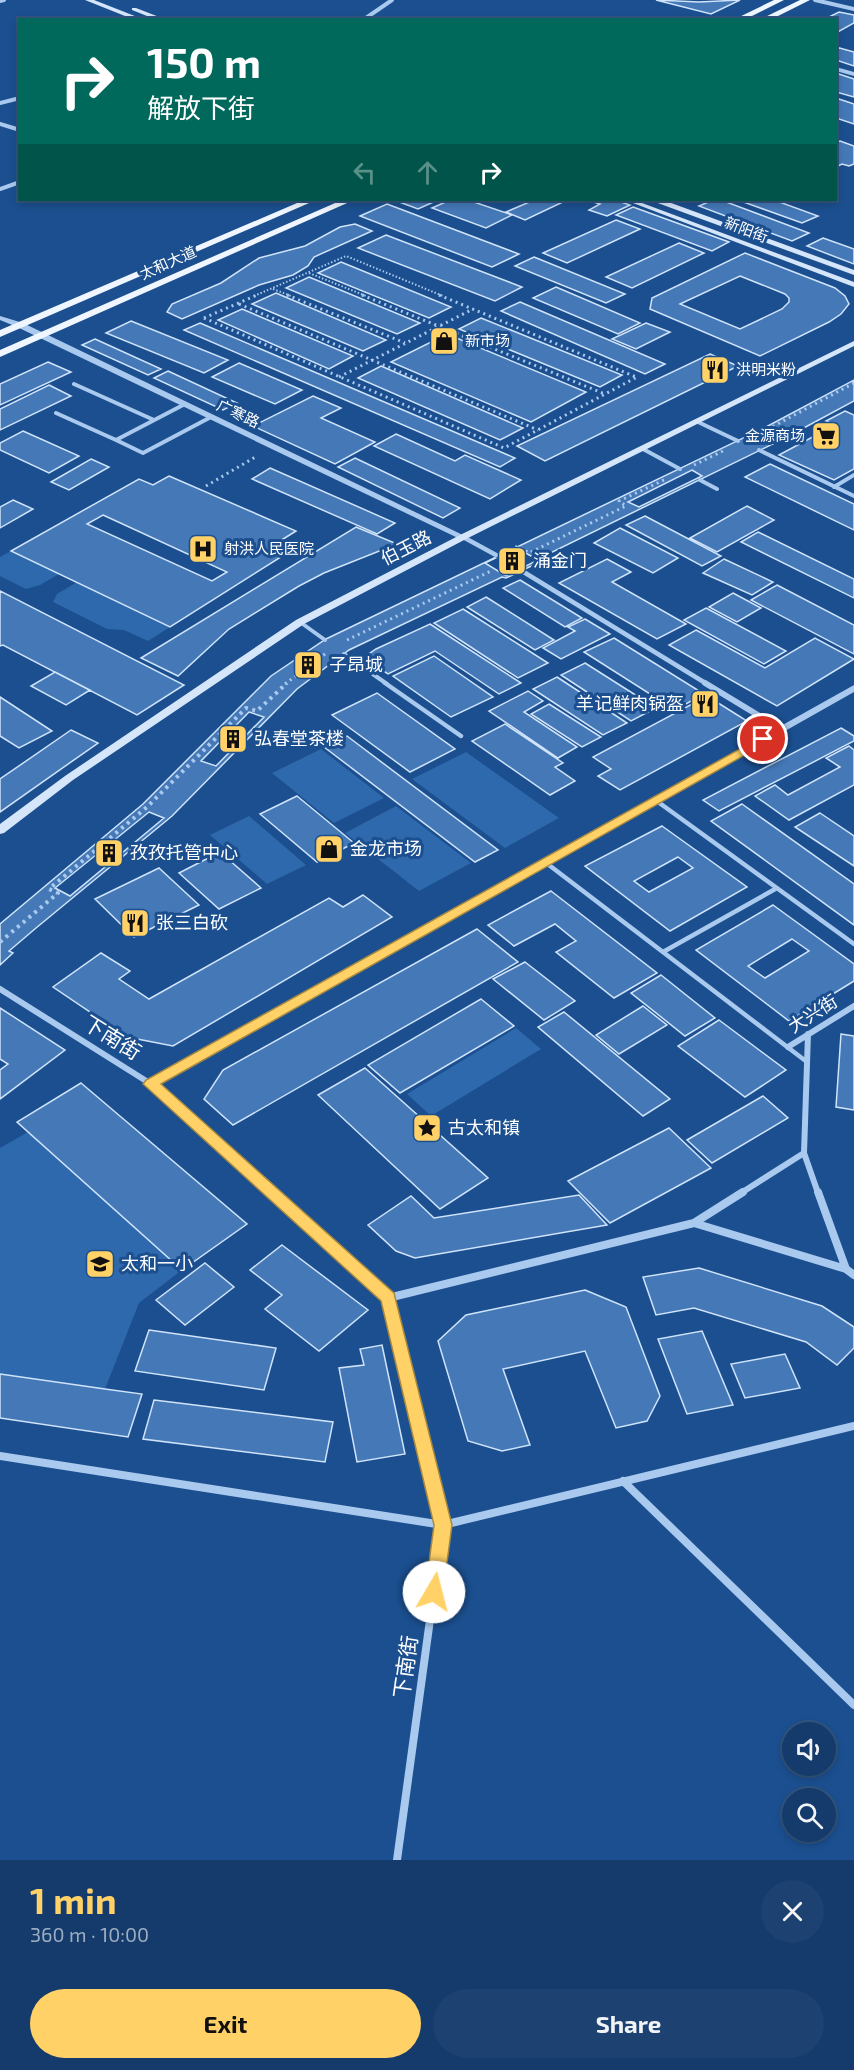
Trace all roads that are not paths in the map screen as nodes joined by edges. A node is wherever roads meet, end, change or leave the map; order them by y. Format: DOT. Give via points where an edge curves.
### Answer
graph roads {
  1 [pos="88,0"];
  2 [pos="110,0"];
  3 [pos="392,0"];
  4 [pos="780,0"];
  5 [pos="806,0"];
  6 [pos="815,0"];
  7 [pos="854,9"];
  8 [pos="137,18"];
  9 [pos="159,18"];
  10 [pos="366,18"];
  11 [pos="741,18"];
  12 [pos="768,18"];
  13 [pos="837,69"];
  14 [pos="854,74"];
  15 [pos="18,98"];
  16 [pos="0,103"];
  17 [pos="0,124"];
  18 [pos="18,129"];
  19 [pos="18,183"];
  20 [pos="0,189"];
  21 [pos="309,201"];
  22 [pos="347,201"];
  23 [pos="632,201"];
  24 [pos="661,201"];
  25 [pos="854,273"];
  26 [pos="854,285"];
  27 [pos="0,318"];
  28 [pos="21,325"];
  29 [pos="0,334"];
  30 [pos="41,335"];
  31 [pos="854,343"];
  32 [pos="0,354"];
  33 [pos="74,384"];
  34 [pos="185,404"];
  35 [pos="56,413"];
  36 [pos="211,417"];
  37 [pos="154,420"];
  38 [pos="698,422"];
  39 [pos="116,440"];
  40 [pos="738,441"];
  41 [pos="643,449"];
  42 [pos="759,450"];
  43 [pos="681,469"];
  44 [pos="854,475"];
  45 [pos="700,480"];
  46 [pos="834,487"];
  47 [pos="717,489"];
  48 [pos="854,496"];
  49 [pos="463,537"];
  50 [pos="496,555"];
  51 [pos="522,570"];
  52 [pos="300,622"];
  53 [pos="325,639"];
  54 [pos="344,654"];
  55 [pos="854,688"];
  56 [pos="781,729"];
  57 [pos="461,736"];
  58 [pos="654,799"];
  59 [pos="0,830"];
  60 [pos="545,862"];
  61 [pos="777,888"];
  62 [pos="854,944"];
  63 [pos="663,952"];
  64 [pos="0,990"];
  65 [pos="854,1005"];
  66 [pos="808,1035"];
  67 [pos="788,1047"];
  68 [pos="807,1063"];
  69 [pos="151,1084"];
  70 [pos="804,1153"];
  71 [pos="694,1223"];
  72 [pos="846,1269"];
  73 [pos="854,1275"];
  74 [pos="388,1298"];
  75 [pos="854,1426"];
  76 [pos="0,1456"];
  77 [pos="623,1481"];
  78 [pos="443,1525"];
  79 [pos="854,1705"];
  80 [pos="397,1860"];
  1 -- 8 [label="main road"];
  2 -- 9 [label="main road"];
  3 -- 10 [label="street"];
  4 -- 11 [label="main road"];
  5 -- 12 [label="main road"];
  6 -- 7 [label="street"];
  13 -- 14 [label="street"];
  15 -- 16 [label="street"];
  17 -- 18 [label="street"];
  19 -- 20 [label="street"];
  21 -- 28 [label="main road, 太和大道"];
  22 -- 30 [label="main road, 太和大道"];
  23 -- 26 [label="main road, 新阳街"];
  24 -- 25 [label="main road, 新阳街"];
  27 -- 28 [label="street, 广寒路"];
  28 -- 29 [label="main road, 太和大道"];
  28 -- 30 [label="street, 广寒路"];
  30 -- 32 [label="main road, 太和大道"];
  30 -- 34 [label="street, 广寒路"];
  31 -- 38 [label="main road, 伯玉路"];
  33 -- 37 [label="lane"];
  34 -- 36 [label="street, 广寒路"];
  34 -- 37 [label="lane"];
  35 -- 39 [label="lane"];
  36 -- 39 [label="lane" via="143,453"];
  36 -- 49 [label="street, 广寒路"];
  37 -- 39 [label="lane"];
  38 -- 40 [label="lane"];
  38 -- 41 [label="main road, 伯玉路"];
  41 -- 43 [label="lane"];
  41 -- 49 [label="main road, 伯玉路"];
  42 -- 46 [label="lane"];
  44 -- 46 [label="lane"];
  45 -- 47 [label="lane"];
  46 -- 48 [label="lane"];
  49 -- 50 [label="street"];
  49 -- 52 [label="main road, 伯玉路"];
  51 -- 56 [label="street"];
  52 -- 53 [label="lane"];
  52 -- 59 [label="main road, 伯玉路" via="69,778"];
  54 -- 57 [label="lane"];
  55 -- 56 [label="street"];
  56 -- 58 [label="street"];
  58 -- 60 [label="street"];
  58 -- 61 [label="lane"];
  60 -- 63 [label="lane"];
  60 -- 69 [label="street"];
  61 -- 62 [label="lane"];
  61 -- 63 [label="lane"];
  63 -- 67 [label="lane"];
  64 -- 69 [label="street, 下南街"];
  65 -- 66 [label="street, 大兴街"];
  66 -- 67 [label="street, 大兴街"];
  66 -- 68 [label="street"];
  67 -- 68 [label="lane"];
  68 -- 70 [label="street"];
  69 -- 74 [label="street, 下南街"];
  70 -- 71 [label="street"];
  70 -- 72 [label="street"];
  71 -- 72 [label="street"];
  71 -- 74 [label="street"];
  72 -- 73 [label="street"];
  74 -- 78 [label="street, 下南街"];
  75 -- 77 [label="street"];
  76 -- 78 [label="street"];
  77 -- 78 [label="street"];
  77 -- 79 [label="street"];
  78 -- 80 [label="street, 下南街"];
}
